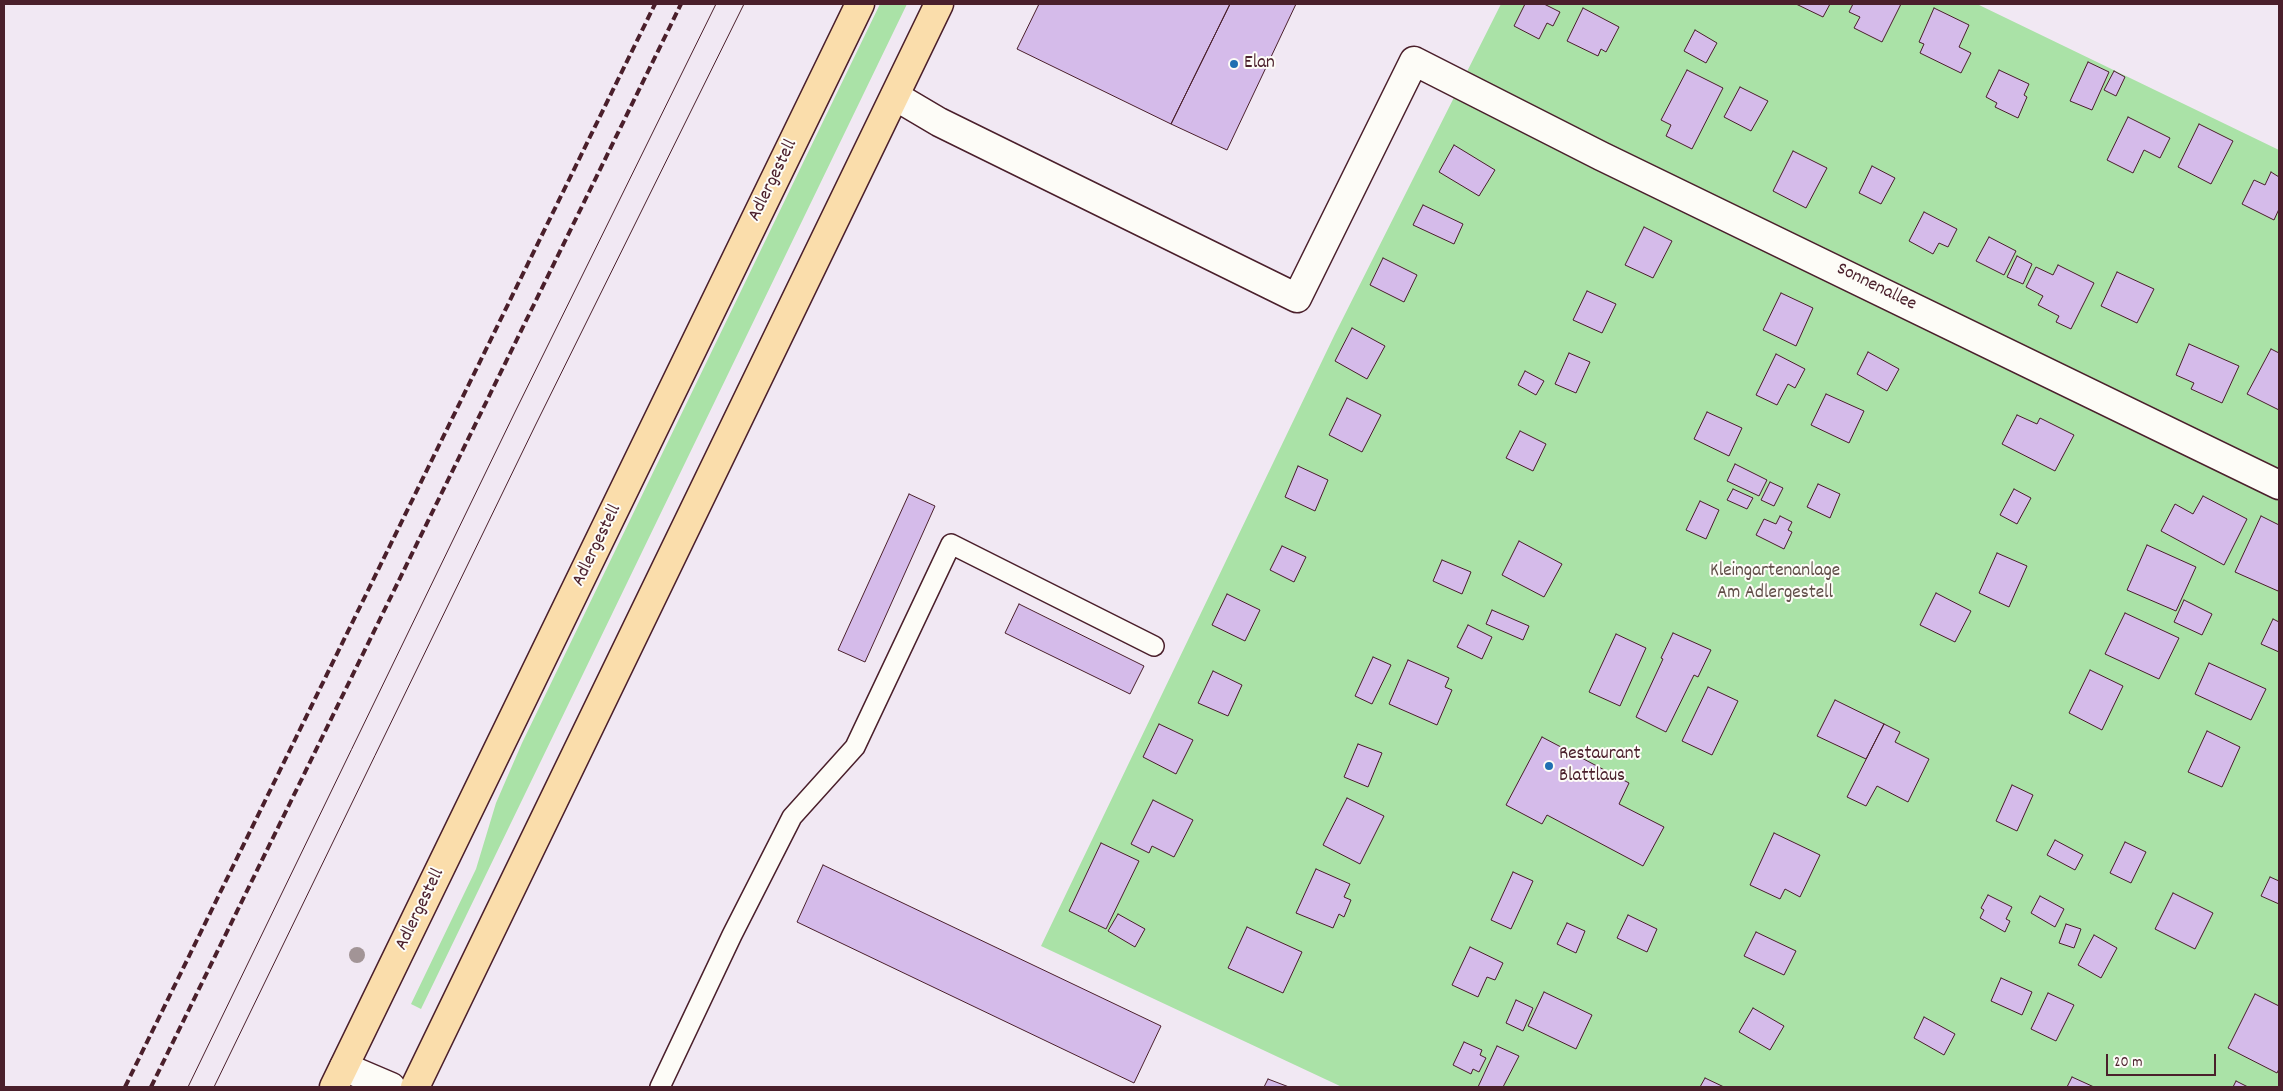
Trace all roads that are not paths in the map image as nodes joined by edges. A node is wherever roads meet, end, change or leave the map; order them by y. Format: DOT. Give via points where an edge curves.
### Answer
graph roads {
  1 [pos="860,4"];
  2 [pos="940,4"];
  3 [pos="895,96"];
  4 [pos="2279,484"];
  5 [pos="1154,646"];
  6 [pos="339,1077"];
  7 [pos="391,1087"];
  8 [pos="415,1087"];
  9 [pos="660,1087"];
  1 -- 6 [label="main road, Adlergestell"];
  2 -- 3 [label="main road"];
  3 -- 4 [label="street, Sonnenallee" via="939,122 1297,298 1414,61 1601,156"];
  3 -- 8 [label="main road"];
  5 -- 9 [label="lane" via="951,544 855,747 792,817"];
  6 -- 7 [label="street"];
}
